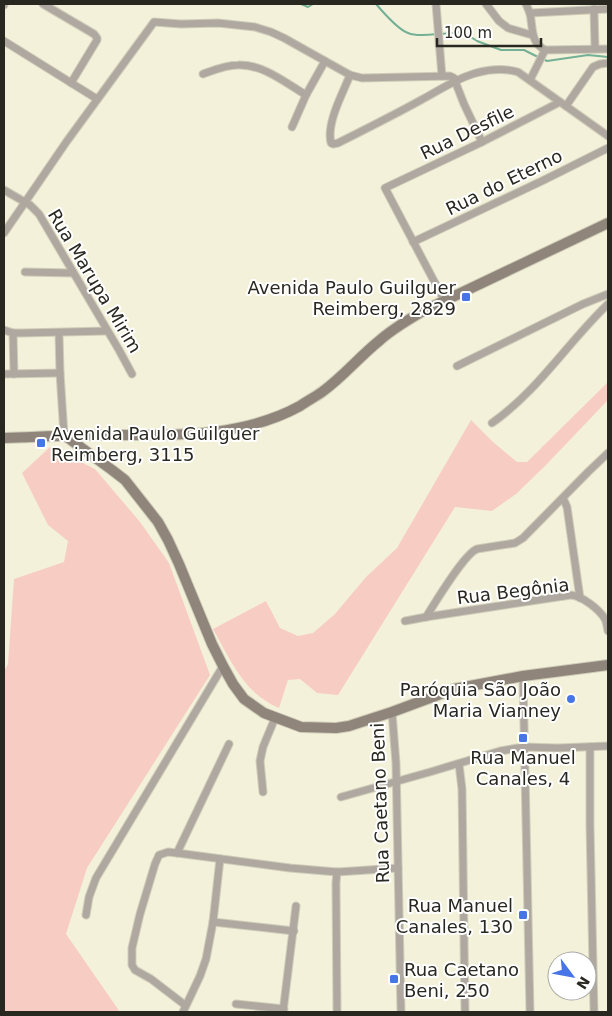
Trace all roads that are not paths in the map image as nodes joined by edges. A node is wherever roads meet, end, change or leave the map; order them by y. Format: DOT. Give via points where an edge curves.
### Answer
graph roads {
  1 [pos="43,4"];
  2 [pos="436,4"];
  3 [pos="486,4"];
  4 [pos="526,4"];
  5 [pos="594,9"];
  6 [pos="608,9"];
  7 [pos="530,13"];
  8 [pos="532,34"];
  9 [pos="4,41"];
  10 [pos="595,48"];
  11 [pos="608,49"];
  12 [pos="545,50"];
  13 [pos="325,61"];
  14 [pos="608,64"];
  15 [pos="203,74"];
  16 [pos="350,75"];
  17 [pos="442,76"];
  18 [pos="530,80"];
  19 [pos="455,81"];
  20 [pos="71,83"];
  21 [pos="306,96"];
  22 [pos="97,99"];
  23 [pos="563,104"];
  24 [pos="292,127"];
  25 [pos="608,136"];
  26 [pos="482,142"];
  27 [pos="608,148"];
  28 [pos="4,190"];
  29 [pos="25,203"];
  30 [pos="608,223"];
  31 [pos="4,233"];
  32 [pos="413,242"];
  33 [pos="25,272"];
  34 [pos="72,272"];
  35 [pos="608,294"];
  36 [pos="444,300"];
  37 [pos="608,304"];
  38 [pos="4,330"];
  39 [pos="107,330"];
  40 [pos="13,333"];
  41 [pos="59,333"];
  42 [pos="457,366"];
  43 [pos="60,373"];
  44 [pos="4,374"];
  45 [pos="14,374"];
  46 [pos="132,374"];
  47 [pos="492,423"];
  48 [pos="64,435"];
  49 [pos="4,438"];
  50 [pos="608,453"];
  51 [pos="563,498"];
  52 [pos="580,598"];
  53 [pos="426,617"];
  54 [pos="405,621"];
  55 [pos="608,631"];
  56 [pos="608,665"];
  57 [pos="223,666"];
  58 [pos="523,676"];
  59 [pos="392,712"];
  60 [pos="275,718"];
  61 [pos="229,744"];
  62 [pos="608,746"];
  63 [pos="590,747"];
  64 [pos="524,748"];
  65 [pos="459,764"];
  66 [pos="396,782"];
  67 [pos="263,792"];
  68 [pos="340,798"];
  69 [pos="177,853"];
  70 [pos="220,859"];
  71 [pos="398,868"];
  72 [pos="337,872"];
  73 [pos="296,906"];
  74 [pos="86,915"];
  75 [pos="213,922"];
  76 [pos="294,931"];
  77 [pos="236,1004"];
  78 [pos="186,1005"];
  79 [pos="284,1010"];
  80 [pos="182,1012"];
  81 [pos="337,1012"];
  82 [pos="401,1012"];
  83 [pos="465,1012"];
  84 [pos="530,1012"];
  85 [pos="594,1012"];
  1 -- 20 [label="street" via="97,38"];
  2 -- 17 [label="street"];
  3 -- 8 [label="street" via="508,28"];
  4 -- 7 [label="street"];
  5 -- 6 [label="street"];
  5 -- 7 [label="street"];
  5 -- 10 [label="street"];
  7 -- 8 [label="street"];
  8 -- 12 [label="street" via="536,43"];
  9 -- 20 [label="street"];
  10 -- 11 [label="street"];
  10 -- 12 [label="street"];
  12 -- 18 [label="street"];
  13 -- 16 [label="street"];
  13 -- 21 [label="street"];
  13 -- 22 [label="street" via="284,38 255,27 154,22"];
  14 -- 23 [label="street" via="593,67"];
  15 -- 21 [label="street" via="230,66 248,65 274,75"];
  16 -- 17 [label="street" via="362,78"];
  16 -- 19 [label="street" via="332,123 332,144 381,122"];
  17 -- 19 [label="street" via="450,76"];
  18 -- 19 [label="street" via="518,72 503,69 475,73"];
  18 -- 23 [label="street"];
  19 -- 26 [label="street"];
  20 -- 22 [label="street"];
  21 -- 24 [label="street"];
  22 -- 29 [label="street"];
  23 -- 25 [label="street"];
  23 -- 26 [label="street, Rua Desfile"];
  26 -- 32 [label="street, Rua Desfile" via="386,188"];
  27 -- 32 [label="street, Rua do Eterno"];
  28 -- 29 [label="street, Rua Marupa Mirim"];
  29 -- 31 [label="street"];
  29 -- 34 [label="street, Rua Marupa Mirim" via="39,214"];
  30 -- 36 [label="street"];
  32 -- 36 [label="street"];
  33 -- 34 [label="street"];
  34 -- 39 [label="street, Rua Marupa Mirim"];
  35 -- 42 [label="street"];
  36 -- 48 [label="street" via="379,340 322,392 269,420 216,432 181,435"];
  37 -- 47 [label="street" via="519,401"];
  38 -- 40 [label="street"];
  39 -- 41 [label="street"];
  39 -- 46 [label="street, Rua Marupa Mirim"];
  40 -- 41 [label="street"];
  40 -- 45 [label="street"];
  41 -- 43 [label="street"];
  43 -- 45 [label="street"];
  43 -- 48 [label="street"];
  44 -- 45 [label="street"];
  48 -- 49 [label="street"];
  48 -- 57 [label="street" via="125,480 158,522"];
  50 -- 51 [label="street"];
  51 -- 52 [label="street"];
  51 -- 53 [label="street" via="515,543 472,551"];
  52 -- 53 [label="street, Rua Begônia" via="571,595"];
  52 -- 55 [label="street, Rua Begônia" via="603,616"];
  53 -- 54 [label="street, Rua Begônia"];
  56 -- 58 [label="street"];
  57 -- 60 [label="street" via="244,698"];
  57 -- 74 [label="street" via="96,878 88,897"];
  58 -- 59 [label="street" via="454,689"];
  58 -- 64 [label="street"];
  59 -- 60 [label="street" via="336,728 301,726"];
  59 -- 66 [label="street, Rua Caetano Beni"];
  60 -- 67 [label="street" via="260,761"];
  61 -- 69 [label="street"];
  62 -- 63 [label="street"];
  63 -- 64 [label="street"];
  63 -- 85 [label="street"];
  64 -- 65 [label="street" via="500,751"];
  64 -- 84 [label="street"];
  65 -- 66 [label="street"];
  65 -- 83 [label="street"];
  66 -- 68 [label="street"];
  66 -- 71 [label="street, Rua Caetano Beni"];
  69 -- 70 [label="street"];
  69 -- 78 [label="street" via="162,853 157,858 140,914 132,961 133,968"];
  70 -- 72 [label="street"];
  70 -- 75 [label="street"];
  71 -- 72 [label="street"];
  71 -- 82 [label="street, Rua Caetano Beni"];
  72 -- 81 [label="street"];
  73 -- 76 [label="street"];
  75 -- 76 [label="street"];
  75 -- 78 [label="street" via="204,968"];
  76 -- 79 [label="street"];
  77 -- 79 [label="street"];
  78 -- 80 [label="street"];
}
